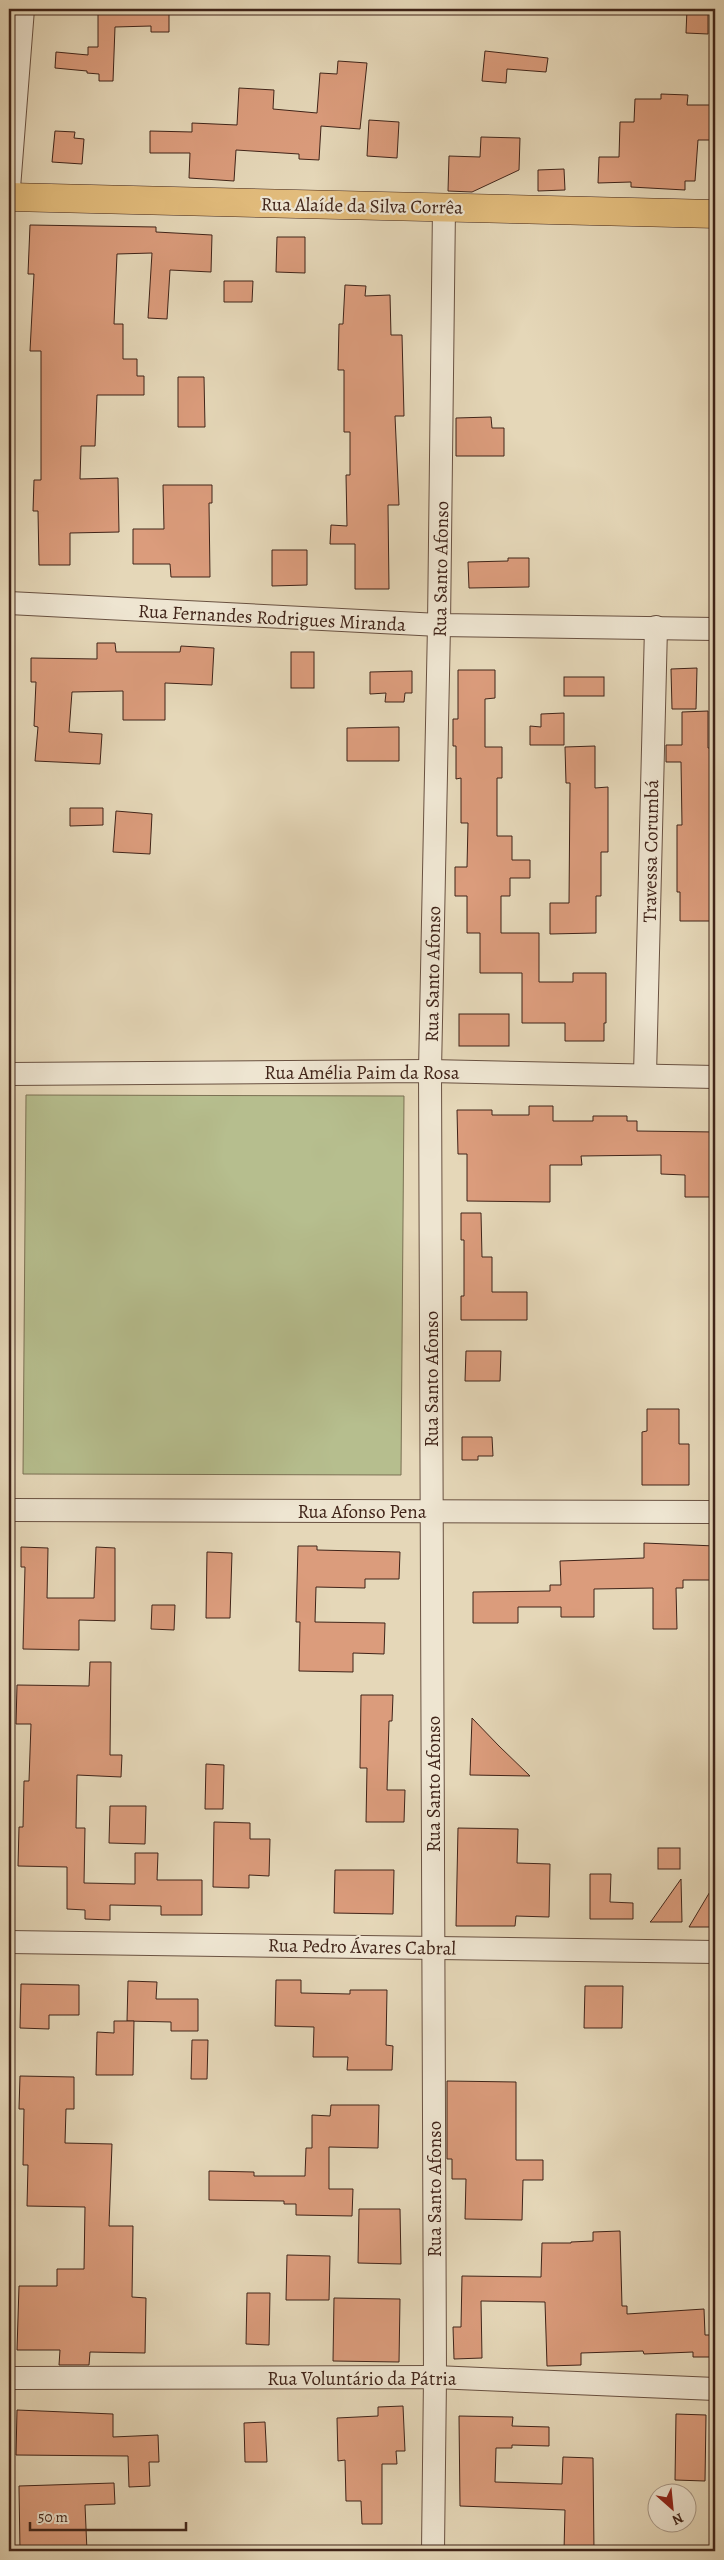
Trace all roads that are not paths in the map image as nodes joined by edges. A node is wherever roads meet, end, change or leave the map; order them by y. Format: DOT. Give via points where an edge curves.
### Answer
graph roads {
  1 [pos="23,9"];
  2 [pos="9,188"];
  3 [pos="9,197"];
  4 [pos="444,207"];
  5 [pos="715,214"];
  6 [pos="9,603"];
  7 [pos="439,625"];
  8 [pos="656,627"];
  9 [pos="715,629"];
  10 [pos="430,1071"];
  11 [pos="9,1074"];
  12 [pos="645,1075"];
  13 [pos="715,1076"];
  14 [pos="9,1510"];
  15 [pos="432,1511"];
  16 [pos="715,1512"];
  17 [pos="9,1942"];
  18 [pos="434,1947"];
  19 [pos="715,1952"];
  20 [pos="435,2377"];
  21 [pos="9,2378"];
  22 [pos="715,2389"];
  23 [pos="433,2551"];
  1 -- 2 [label="street"];
  3 -- 4 [label="main road, Rua Alaíde da Silva Corrêa"];
  4 -- 5 [label="main road, Rua Alaíde da Silva Corrêa"];
  4 -- 7 [label="street, Rua Santo Afonso"];
  6 -- 7 [label="street, Rua Fernandes Rodrigues Miranda"];
  7 -- 8 [label="street, Rua Fernandes Rodrigues Miranda"];
  7 -- 10 [label="street, Rua Santo Afonso"];
  8 -- 9 [label="street, Rua Fernandes Rodrigues Miranda"];
  8 -- 12 [label="street, Travessa Corumbá"];
  10 -- 11 [label="street, Rua Amélia Paim da Rosa"];
  10 -- 12 [label="street, Rua Amélia Paim da Rosa"];
  10 -- 15 [label="street, Rua Santo Afonso"];
  12 -- 13 [label="street, Rua Amélia Paim da Rosa"];
  14 -- 15 [label="street, Rua Afonso Pena"];
  15 -- 16 [label="street, Rua Afonso Pena"];
  15 -- 18 [label="street, Rua Santo Afonso"];
  17 -- 18 [label="street, Rua Pedro Ávares Cabral"];
  18 -- 19 [label="street, Rua Pedro Ávares Cabral"];
  18 -- 20 [label="street, Rua Santo Afonso"];
  20 -- 21 [label="street, Rua Voluntário da Pátria"];
  20 -- 22 [label="street, Rua Voluntário da Pátria"];
  20 -- 23 [label="street, Rua Santo Afonso"];
}
